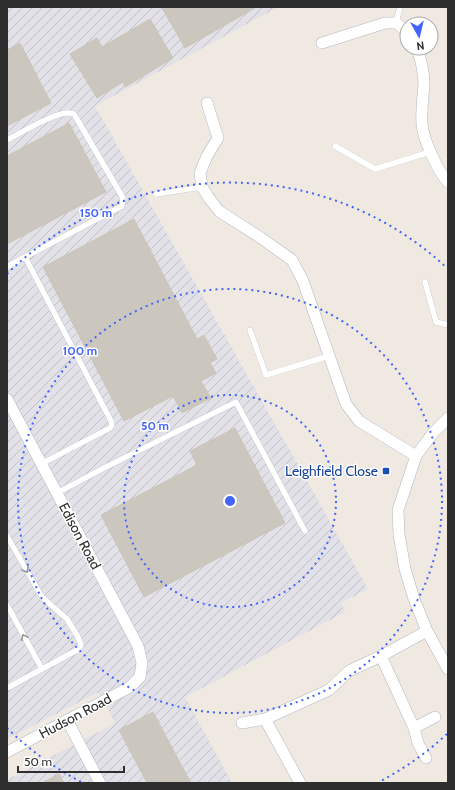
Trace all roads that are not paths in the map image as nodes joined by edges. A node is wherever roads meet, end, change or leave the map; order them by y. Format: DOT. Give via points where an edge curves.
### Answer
graph roads {
  1 [pos="400,7"];
  2 [pos="396,23"];
  3 [pos="399,25"];
  4 [pos="322,43"];
  5 [pos="420,56"];
  6 [pos="207,103"];
  7 [pos="7,140"];
  8 [pos="335,146"];
  9 [pos="430,152"];
  10 [pos="448,182"];
  11 [pos="202,187"];
  12 [pos="156,194"];
  13 [pos="25,257"];
  14 [pos="7,267"];
  15 [pos="425,282"];
  16 [pos="448,325"];
  17 [pos="250,330"];
  18 [pos="329,356"];
  19 [pos="7,399"];
  20 [pos="448,418"];
  21 [pos="416,456"];
  22 [pos="41,464"];
  23 [pos="57,494"];
  24 [pos="305,531"];
  25 [pos="7,536"];
  26 [pos="7,605"];
  27 [pos="427,631"];
  28 [pos="381,656"];
  29 [pos="42,669"];
  30 [pos="448,669"];
  31 [pos="140,677"];
  32 [pos="7,688"];
  33 [pos="435,717"];
  34 [pos="67,720"];
  35 [pos="265,720"];
  36 [pos="242,723"];
  37 [pos="414,728"];
  38 [pos="8,751"];
  39 [pos="426,758"];
  40 [pos="100,783"];
  41 [pos="300,783"];
  1 -- 2 [label="lane"];
  2 -- 3 [label="street"];
  2 -- 4 [label="street" via="385,22"];
  5 -- 9 [label="street" via="424,83 422,125"];
  6 -- 11 [label="street" via="218,138 200,173"];
  7 -- 13 [label="lane" via="55,116 70,112 74,114 123,198 122,206"];
  8 -- 9 [label="lane" via="375,169"];
  9 -- 10 [label="street" via="442,176"];
  11 -- 12 [label="lane"];
  11 -- 18 [label="street" via="219,211 292,260 304,281"];
  13 -- 14 [label="lane"];
  13 -- 22 [label="lane" via="112,425"];
  15 -- 16 [label="lane" via="436,322"];
  17 -- 18 [label="lane" via="266,375"];
  18 -- 21 [label="street" via="346,404 359,421"];
  19 -- 22 [label="street, Edison Road"];
  20 -- 21 [label="street"];
  21 -- 27 [label="street" via="398,510 398,534 405,569"];
  22 -- 23 [label="street, Edison Road"];
  23 -- 24 [label="lane" via="236,402"];
  23 -- 31 [label="street, Edison Road" via="138,646 142,663"];
  25 -- 29 [label="lane, one-way" via="42,597 67,619 81,642 78,649"];
  29 -- 26 [label="lane, one-way"];
  27 -- 28 [label="street"];
  27 -- 30 [label="street"];
  28 -- 35 [label="street" via="349,671 329,690"];
  28 -- 37 [label="street"];
  29 -- 32 [label="lane"];
  31 -- 34 [label="street, Hudson Road" via="130,687"];
  33 -- 37 [label="street"];
  34 -- 38 [label="street, Hudson Road"];
  34 -- 40 [label="street"];
  35 -- 36 [label="street"];
  35 -- 41 [label="street"];
  37 -- 39 [label="street"];
}
